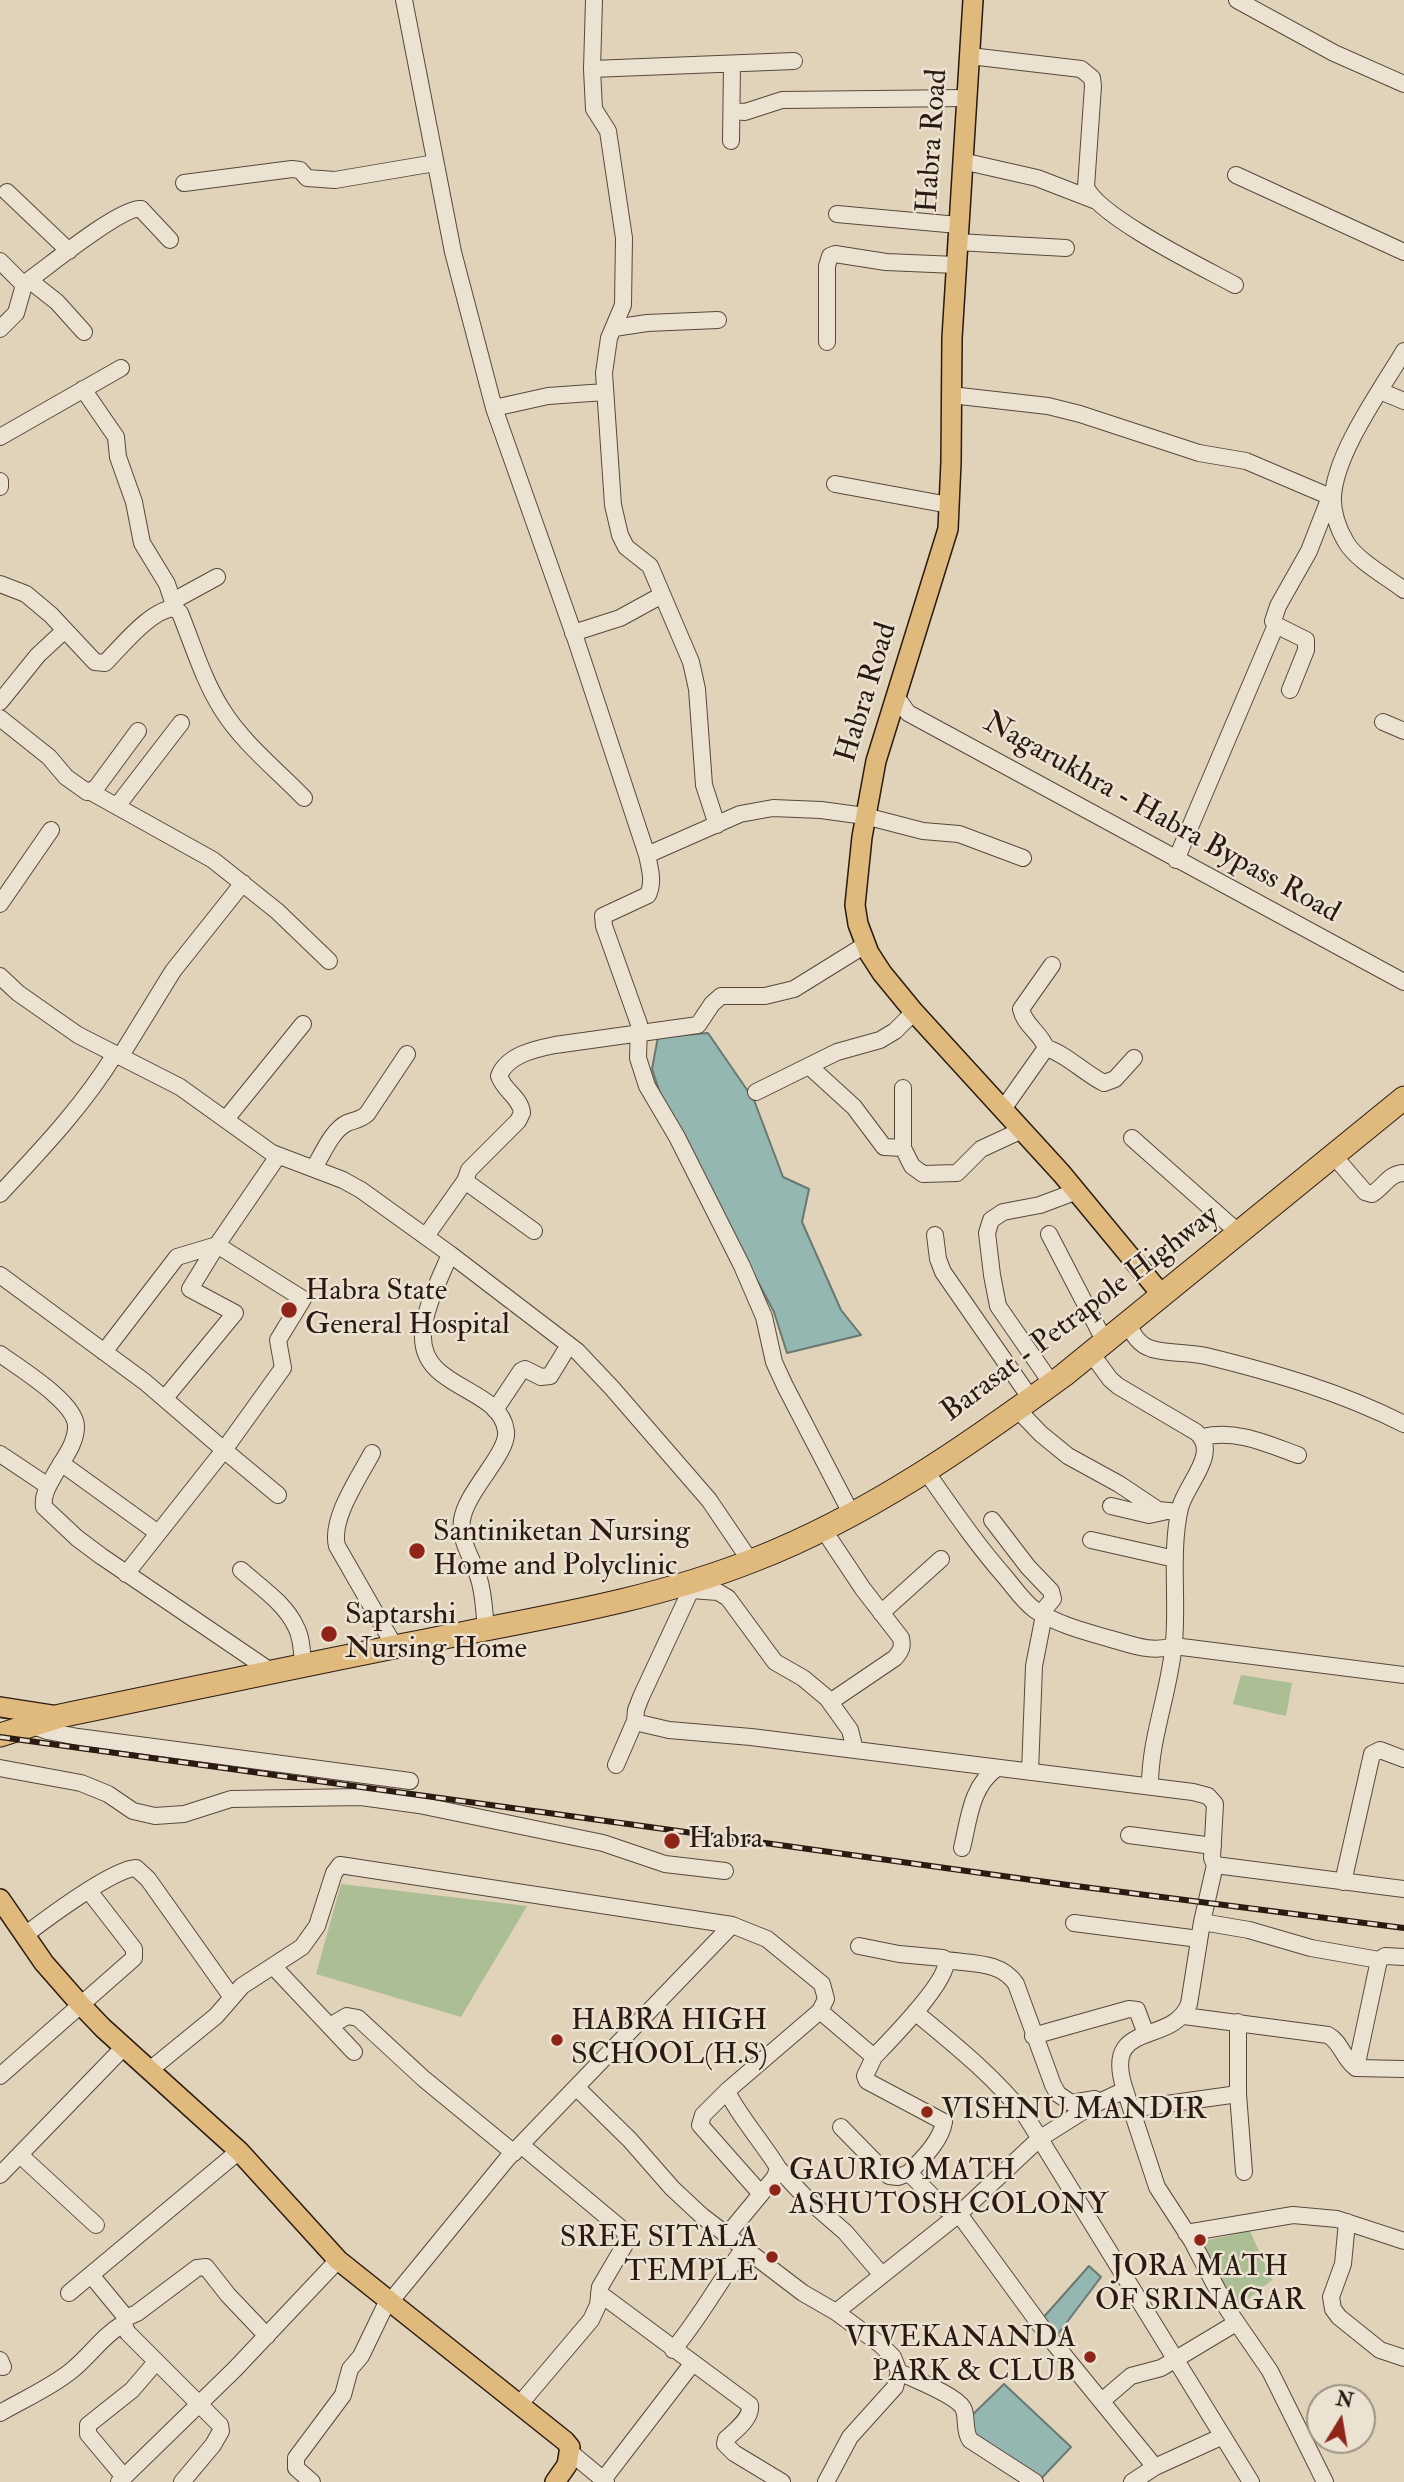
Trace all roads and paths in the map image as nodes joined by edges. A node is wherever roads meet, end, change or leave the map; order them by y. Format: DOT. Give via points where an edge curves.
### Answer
graph roads {
  1 [pos="404,0"];
  2 [pos="594,0"];
  3 [pos="973,0"];
  4 [pos="1237,0"];
  5 [pos="970,56"];
  6 [pos="794,61"];
  7 [pos="732,65"];
  8 [pos="592,69"];
  9 [pos="1404,84"];
  10 [pos="967,98"];
  11 [pos="732,111"];
  12 [pos="732,141"];
  13 [pos="962,161"];
  14 [pos="435,163"];
  15 [pos="1236,175"];
  16 [pos="184,183"];
  17 [pos="7,192"];
  18 [pos="1095,200"];
  19 [pos="837,214"];
  20 [pos="958,233"];
  21 [pos="170,240"];
  22 [pos="1066,248"];
  23 [pos="69,251"];
  24 [pos="1404,252"];
  25 [pos="0,261"];
  26 [pos="956,265"];
  27 [pos="27,283"];
  28 [pos="1235,285"];
  29 [pos="718,320"];
  30 [pos="614,328"];
  31 [pos="0,329"];
  32 [pos="85,332"];
  33 [pos="828,342"];
  34 [pos="1404,351"];
  35 [pos="121,368"];
  36 [pos="83,390"];
  37 [pos="1380,391"];
  38 [pos="605,392"];
  39 [pos="951,395"];
  40 [pos="1404,401"];
  41 [pos="494,408"];
  42 [pos="0,437"];
  43 [pos="0,481"];
  44 [pos="835,484"];
  45 [pos="0,487"];
  46 [pos="1331,497"];
  47 [pos="949,505"];
  48 [pos="217,577"];
  49 [pos="0,584"];
  50 [pos="1404,590"];
  51 [pos="662,595"];
  52 [pos="174,604"];
  53 [pos="1276,625"];
  54 [pos="65,630"];
  55 [pos="573,633"];
  56 [pos="1290,690"];
  57 [pos="0,702"];
  58 [pos="899,708"];
  59 [pos="0,718"];
  60 [pos="1383,722"];
  61 [pos="181,723"];
  62 [pos="138,731"];
  63 [pos="1404,732"];
  64 [pos="92,792"];
  65 [pos="304,798"];
  66 [pos="117,806"];
  67 [pos="865,816"];
  68 [pos="717,825"];
  69 [pos="51,830"];
  70 [pos="647,855"];
  71 [pos="1023,858"];
  72 [pos="1176,860"];
  73 [pos="243,883"];
  74 [pos="0,904"];
  75 [pos="865,945"];
  76 [pos="329,961"];
  77 [pos="1052,965"];
  78 [pos="0,976"];
  79 [pos="1404,982"];
  80 [pos="914,1012"];
  81 [pos="303,1024"];
  82 [pos="639,1033"];
  83 [pos="1046,1048"];
  84 [pos="407,1054"];
  85 [pos="118,1056"];
  86 [pos="1134,1058"];
  87 [pos="809,1066"];
  88 [pos="903,1088"];
  89 [pos="756,1092"];
  90 [pos="1404,1098"];
  91 [pos="1003,1110"];
  92 [pos="226,1119"];
  93 [pos="1022,1130"];
  94 [pos="1132,1138"];
  95 [pos="903,1147"];
  96 [pos="278,1156"];
  97 [pos="1334,1156"];
  98 [pos="313,1168"];
  99 [pos="1404,1173"];
  100 [pos="465,1181"];
  101 [pos="1077,1191"];
  102 [pos="0,1194"];
  103 [pos="534,1231"];
  104 [pos="1239,1233"];
  105 [pos="1049,1234"];
  106 [pos="935,1235"];
  107 [pos="426,1236"];
  108 [pos="217,1245"];
  109 [pos="450,1254"];
  110 [pos="0,1275"];
  111 [pos="1162,1295"];
  112 [pos="1128,1323"];
  113 [pos="569,1345"];
  114 [pos="1098,1348"];
  115 [pos="104,1352"];
  116 [pos="0,1354"];
  117 [pos="1052,1384"];
  118 [pos="165,1398"];
  119 [pos="1024,1404"];
  120 [pos="495,1410"];
  121 [pos="1404,1424"];
  122 [pos="1203,1437"];
  123 [pos="224,1450"];
  124 [pos="372,1453"];
  125 [pos="0,1454"];
  126 [pos="1298,1455"];
  127 [pos="61,1463"];
  128 [pos="925,1470"];
  129 [pos="48,1486"];
  130 [pos="278,1495"];
  131 [pos="1111,1507"];
  132 [pos="1172,1512"];
  133 [pos="852,1515"];
  134 [pos="992,1520"];
  135 [pos="823,1530"];
  136 [pos="158,1533"];
  137 [pos="1091,1540"];
  138 [pos="941,1559"];
  139 [pos="1175,1559"];
  140 [pos="751,1562"];
  141 [pos="241,1570"];
  142 [pos="126,1574"];
  143 [pos="693,1586"];
  144 [pos="881,1612"];
  145 [pos="1043,1614"];
  146 [pos="486,1629"];
  147 [pos="1174,1646"];
  148 [pos="395,1647"];
  149 [pos="303,1665"];
  150 [pos="272,1672"];
  151 [pos="1404,1675"];
  152 [pos="830,1702"];
  153 [pos="0,1707"];
  154 [pos="60,1716"];
  155 [pos="635,1721"];
  156 [pos="31,1725"];
  157 [pos="0,1735"];
  158 [pos="855,1750"];
  159 [pos="1404,1759"];
  160 [pos="616,1765"];
  161 [pos="0,1768"];
  162 [pos="997,1769"];
  163 [pos="1030,1772"];
  164 [pos="410,1782"];
  165 [pos="1150,1785"];
  166 [pos="1129,1835"];
  167 [pos="1213,1846"];
  168 [pos="962,1848"];
  169 [pos="1215,1865"];
  170 [pos="725,1871"];
  171 [pos="1343,1882"];
  172 [pos="1404,1889"];
  173 [pos="89,1891"];
  174 [pos="0,1899"];
  175 [pos="1202,1922"];
  176 [pos="1074,1923"];
  177 [pos="732,1925"];
  178 [pos="25,1935"];
  179 [pos="1199,1939"];
  180 [pos="859,1946"];
  181 [pos="1404,1957"];
  182 [pos="1379,1960"];
  183 [pos="946,1961"];
  184 [pos="273,1966"];
  185 [pos="231,1996"];
  186 [pos="80,2004"];
  187 [pos="820,2011"];
  188 [pos="915,2012"];
  189 [pos="1184,2016"];
  190 [pos="1238,2022"];
  191 [pos="330,2026"];
  192 [pos="1146,2034"];
  193 [pos="1033,2036"];
  194 [pos="124,2047"];
  195 [pos="354,2052"];
  196 [pos="874,2057"];
  197 [pos="1356,2068"];
  198 [pos="151,2069"];
  199 [pos="1404,2069"];
  200 [pos="0,2076"];
  201 [pos="576,2087"];
  202 [pos="728,2090"];
  203 [pos="1120,2092"];
  204 [pos="1238,2094"];
  205 [pos="1131,2109"];
  206 [pos="841,2127"];
  207 [pos="1039,2139"];
  208 [pos="517,2149"];
  209 [pos="239,2151"];
  210 [pos="20,2155"];
  211 [pos="778,2168"];
  212 [pos="1244,2172"];
  213 [pos="909,2173"];
  214 [pos="0,2175"];
  215 [pos="761,2194"];
  216 [pos="959,2214"];
  217 [pos="1347,2222"];
  218 [pos="96,2225"];
  219 [pos="1186,2233"];
  220 [pos="727,2235"];
  221 [pos="1404,2241"];
  222 [pos="744,2248"];
  223 [pos="338,2260"];
  224 [pos="91,2275"];
  225 [pos="881,2275"];
  226 [pos="69,2293"];
  227 [pos="599,2293"];
  228 [pos="389,2301"];
  229 [pos="836,2312"];
  230 [pos="124,2319"];
  231 [pos="1236,2323"];
  232 [pos="267,2336"];
  233 [pos="673,2350"];
  234 [pos="1404,2358"];
  235 [pos="1174,2359"];
  236 [pos="156,2362"];
  237 [pos="692,2364"];
  238 [pos="899,2372"];
  239 [pos="1102,2400"];
  240 [pos="198,2403"];
  241 [pos="519,2405"];
  242 [pos="0,2413"];
  243 [pos="1223,2436"];
  244 [pos="570,2452"];
  245 [pos="1155,2467"];
  246 [pos="122,2479"];
  247 [pos="604,2481"];
  248 [pos="182,2482"];
  249 [pos="312,2482"];
  250 [pos="555,2482"];
  251 [pos="782,2482"];
  252 [pos="826,2482"];
  253 [pos="1035,2482"];
  254 [pos="1132,2482"];
  255 [pos="1251,2482"];
  256 [pos="1325,2482"];
  1 -- 14 [label="street"];
  2 -- 8 [label="street"];
  3 -- 5 [label="main road, Habra Road"];
  4 -- 9 [label="street" via="1312,42"];
  5 -- 10 [label="main road, Habra Road"];
  5 -- 18 [label="street" via="1088,73 1093,86 1086,187"];
  6 -- 7 [label="street"];
  7 -- 8 [label="street"];
  7 -- 11 [label="street"];
  8 -- 30 [label="street" via="594,109 608,131 624,238 622,305"];
  10 -- 11 [label="street" via="782,100 745,113"];
  10 -- 13 [label="main road, Habra Road"];
  11 -- 12 [label="street"];
  13 -- 18 [label="street" via="1037,178"];
  13 -- 20 [label="main road, Habra Road"];
  14 -- 16 [label="street" via="326,180 307,178 292,169"];
  14 -- 41 [label="street"];
  15 -- 24 [label="street"];
  17 -- 23 [label="street"];
  18 -- 28 [label="street" via="1120,220"];
  19 -- 20 [label="street"];
  20 -- 22 [label="street"];
  20 -- 26 [label="main road, Habra Road"];
  21 -- 23 [label="street" via="137,208"];
  23 -- 27 [label="street"];
  25 -- 27 [label="street"];
  26 -- 33 [label="street" via="830,257"];
  26 -- 39 [label="main road, Habra Road"];
  27 -- 31 [label="street" via="16,313"];
  27 -- 32 [label="street" via="57,302"];
  29 -- 30 [label="street"];
  30 -- 38 [label="street"];
  34 -- 37 [label="street"];
  35 -- 36 [label="street"];
  36 -- 42 [label="street"];
  36 -- 52 [label="street" via="116,437 142,543"];
  37 -- 40 [label="street"];
  37 -- 46 [label="street" via="1352,439"];
  38 -- 41 [label="street" via="548,396"];
  38 -- 51 [label="street" via="613,505 620,535 626,547 650,566"];
  39 -- 46 [label="street" via="1069,411 1199,453 1246,461"];
  39 -- 47 [label="main road, Habra Road"];
  41 -- 55 [label="street"];
  43 -- 45 [label="street"];
  44 -- 47 [label="street"];
  46 -- 50 [label="street" via="1346,542"];
  46 -- 53 [label="street" via="1309,551 1278,606"];
  47 -- 58 [label="main road, Habra Road" via="948,529"];
  48 -- 52 [label="street"];
  49 -- 54 [label="street" via="26,594"];
  51 -- 55 [label="street" via="620,618"];
  51 -- 68 [label="street" via="691,662 704,785"];
  52 -- 54 [label="street" via="156,614 105,663 95,662"];
  52 -- 65 [label="street" via="222,709 239,733"];
  53 -- 56 [label="street" via="1303,637 1307,644"];
  53 -- 72 [label="street"];
  54 -- 57 [label="street"];
  55 -- 70 [label="street"];
  58 -- 67 [label="main road, Habra Road" via="876,761"];
  58 -- 72 [label="street, Nagarukhra - Habra Bypass Road"];
  59 -- 64 [label="street" via="49,757 66,777"];
  60 -- 63 [label="street"];
  61 -- 66 [label="street"];
  62 -- 64 [label="street"];
  64 -- 66 [label="street"];
  66 -- 73 [label="street" via="213,860"];
  67 -- 68 [label="street" via="773,808 752,810"];
  67 -- 71 [label="street" via="923,831 959,834"];
  67 -- 75 [label="main road, Habra Road" via="855,905"];
  68 -- 70 [label="street"];
  69 -- 74 [label="street"];
  70 -- 82 [label="street" via="652,887 648,895 603,916"];
  72 -- 79 [label="street, Nagarukhra - Habra Bypass Road"];
  73 -- 76 [label="street"];
  73 -- 85 [label="street" via="180,961"];
  75 -- 80 [label="main road, Habra Road"];
  75 -- 82 [label="street" via="794,989 765,996 721,996 698,1026"];
  77 -- 83 [label="street" via="1021,1009"];
  78 -- 85 [label="street" via="78,1035"];
  80 -- 87 [label="street" via="888,1036"];
  80 -- 91 [label="main road, Habra Road"];
  81 -- 92 [label="street"];
  82 -- 100 [label="street" via="533,1049 508,1063 499,1076 520,1103 522,1113 469,1170"];
  82 -- 133 [label="street" via="638,1058 647,1086 742,1266 764,1317 785,1386"];
  83 -- 86 [label="street" via="1104,1083 1115,1079"];
  83 -- 91 [label="street"];
  84 -- 98 [label="street" via="367,1114 345,1124"];
  85 -- 92 [label="street" via="180,1087"];
  85 -- 102 [label="street" via="68,1121"];
  87 -- 89 [label="street"];
  87 -- 95 [label="street" via="854,1107 884,1147"];
  88 -- 95 [label="street"];
  90 -- 97 [label="highway, Barasat - Petrapole Highway"];
  91 -- 93 [label="main road, Habra Road"];
  92 -- 96 [label="street"];
  93 -- 95 [label="street" via="981,1149 957,1173 923,1174 912,1166"];
  93 -- 101 [label="main road, Habra Road"];
  94 -- 104 [label="street"];
  96 -- 98 [label="street"];
  96 -- 108 [label="street"];
  97 -- 99 [label="street" via="1365,1192 1372,1194 1390,1177"];
  97 -- 104 [label="highway, Barasat - Petrapole Highway"];
  98 -- 107 [label="street" via="361,1190"];
  100 -- 103 [label="street"];
  100 -- 107 [label="street"];
  101 -- 111 [label="main road, Habra Road"];
  101 -- 117 [label="street" via="1041,1205 1003,1212 992,1220 987,1233 998,1306"];
  104 -- 111 [label="highway, Barasat - Petrapole Highway"];
  105 -- 114 [label="street"];
  106 -- 119 [label="street" via="943,1272"];
  107 -- 109 [label="street"];
  108 -- 115 [label="street" via="177,1257"];
  108 -- 118 [label="street" via="190,1289 235,1312"];
  108 -- 123 [label="street" via="303,1300 278,1340 283,1368"];
  109 -- 113 [label="street"];
  109 -- 120 [label="street" via="426,1316 423,1344 441,1374"];
  110 -- 115 [label="street"];
  111 -- 112 [label="highway, Barasat - Petrapole Highway"];
  112 -- 114 [label="highway, Barasat - Petrapole Highway"];
  112 -- 121 [label="street" via="1133,1335 1151,1349 1265,1370 1350,1398"];
  113 -- 120 [label="street" via="550,1376 521,1371"];
  113 -- 140 [label="street" via="693,1482"];
  114 -- 117 [label="highway, Barasat - Petrapole Highway"];
  114 -- 122 [label="street" via="1110,1379 1118,1386"];
  115 -- 118 [label="street"];
  116 -- 127 [label="street" via="75,1415 74,1441"];
  117 -- 119 [label="highway, Barasat - Petrapole Highway"];
  118 -- 123 [label="street"];
  119 -- 128 [label="highway, Barasat - Petrapole Highway"];
  119 -- 132 [label="street" via="1041,1434 1068,1456 1151,1506"];
  120 -- 146 [label="street" via="507,1435 475,1488 462,1522 481,1590"];
  122 -- 126 [label="street" via="1233,1434"];
  122 -- 132 [label="street" via="1206,1451"];
  123 -- 130 [label="street"];
  123 -- 136 [label="street"];
  124 -- 148 [label="street" via="337,1521 335,1538"];
  125 -- 129 [label="street"];
  127 -- 129 [label="street"];
  127 -- 136 [label="street"];
  128 -- 133 [label="highway, Barasat - Petrapole Highway"];
  128 -- 145 [label="street" via="997,1568 1022,1598"];
  129 -- 142 [label="street" via="44,1507"];
  131 -- 132 [label="street" via="1149,1515"];
  132 -- 139 [label="street"];
  133 -- 135 [label="highway, Barasat - Petrapole Highway"];
  134 -- 145 [label="street" via="1053,1595"];
  135 -- 140 [label="highway, Barasat - Petrapole Highway"];
  135 -- 144 [label="street"];
  136 -- 142 [label="street"];
  137 -- 139 [label="street"];
  138 -- 144 [label="street"];
  139 -- 147 [label="street"];
  140 -- 143 [label="highway, Barasat - Petrapole Highway"];
  141 -- 149 [label="street" via="292,1621"];
  142 -- 150 [label="street"];
  143 -- 146 [label="highway, Barasat - Petrapole Highway"];
  143 -- 152 [label="street" via="722,1593 775,1662"];
  143 -- 155 [label="street" via="640,1697"];
  144 -- 152 [label="street" via="901,1638 900,1653"];
  145 -- 147 [label="street" via="1149,1650"];
  145 -- 163 [label="street" via="1034,1666"];
  146 -- 148 [label="highway, Barasat - Petrapole Highway"];
  147 -- 151 [label="street"];
  147 -- 165 [label="street"];
  148 -- 149 [label="highway, Barasat - Petrapole Highway"];
  149 -- 150 [label="highway, Barasat - Petrapole Highway"];
  150 -- 154 [label="highway, Barasat - Petrapole Highway"];
  152 -- 158 [label="street" via="850,1730"];
  153 -- 154 [label="main road"];
  154 -- 156 [label="highway, Barasat - Petrapole Highway"];
  155 -- 158 [label="street" via="652,1728"];
  155 -- 160 [label="street"];
  156 -- 157 [label="highway, Barasat - Petrapole Highway"];
  156 -- 164 [label="street" via="78,1737"];
  158 -- 162 [label="street"];
  159 -- 171 [label="street" via="1380,1751 1372,1754"];
  161 -- 170 [label="street" via="81,1783 133,1811 155,1816 184,1814 231,1799 361,1797 603,1843 665,1864"];
  162 -- 163 [label="street"];
  162 -- 168 [label="street" via="978,1786"];
  163 -- 165 [label="street"];
  165 -- 167 [label="street" via="1212,1800 1216,1812"];
  166 -- 167 [label="street"];
  167 -- 169 [label="street"];
  169 -- 171 [label="street"];
  169 -- 175 [label="street"];
  171 -- 172 [label="street"];
  173 -- 178 [label="street"];
  173 -- 185 [label="street" via="127,1870 141,1871"];
  173 -- 186 [label="street" via="135,1954 130,1964"];
  174 -- 178 [label="main road"];
  175 -- 179 [label="street"];
  175 -- 182 [label="street"];
  176 -- 179 [label="street"];
  177 -- 184 [label="street" via="340,1865 312,1934 302,1947"];
  177 -- 187 [label="street" via="762,1936 822,1984 826,1999"];
  177 -- 201 [label="street"];
  178 -- 186 [label="main road"];
  179 -- 189 [label="street"];
  180 -- 183 [label="street"];
  181 -- 182 [label="street"];
  182 -- 197 [label="street"];
  183 -- 188 [label="street" via="944,1975"];
  183 -- 193 [label="street" via="990,1966 1010,1975"];
  184 -- 185 [label="street"];
  184 -- 191 [label="street"];
  185 -- 198 [label="street" via="216,2016"];
  186 -- 194 [label="main road"];
  186 -- 200 [label="street"];
  187 -- 196 [label="street"];
  187 -- 202 [label="street"];
  188 -- 196 [label="street"];
  188 -- 207 [label="street" via="1011,2098"];
  189 -- 190 [label="street"];
  189 -- 192 [label="street"];
  190 -- 197 [label="street" via="1328,2035"];
  190 -- 204 [label="street"];
  191 -- 195 [label="street"];
  191 -- 208 [label="street" via="347,2016 358,2018 433,2087"];
  192 -- 193 [label="street" via="1140,2014 1129,2009"];
  192 -- 203 [label="street" via="1124,2046"];
  193 -- 203 [label="street" via="1052,2085 1071,2103"];
  194 -- 198 [label="main road"];
  194 -- 210 [label="street"];
  196 -- 213 [label="street" via="866,2071 867,2081 944,2122"];
  197 -- 199 [label="street"];
  198 -- 209 [label="main road"];
  201 -- 208 [label="street"];
  201 -- 220 [label="street" via="672,2188"];
  202 -- 211 [label="street" via="730,2100"];
  202 -- 215 [label="street" via="703,2115 700,2125"];
  203 -- 205 [label="street"];
  203 -- 207 [label="street"];
  204 -- 205 [label="street"];
  204 -- 212 [label="street"];
  205 -- 219 [label="street" via="1157,2187"];
  206 -- 213 [label="street" via="889,2176"];
  207 -- 216 [label="street"];
  207 -- 235 [label="street"];
  208 -- 227 [label="street" via="626,2234 625,2246"];
  208 -- 228 [label="street"];
  209 -- 223 [label="main road"];
  209 -- 224 [label="street"];
  210 -- 214 [label="street"];
  210 -- 218 [label="street"];
  211 -- 215 [label="street"];
  211 -- 225 [label="street" via="845,2232"];
  213 -- 216 [label="street" via="944,2208"];
  215 -- 220 [label="street"];
  216 -- 225 [label="street"];
  216 -- 239 [label="street" via="1049,2337"];
  217 -- 219 [label="street" via="1293,2215"];
  217 -- 221 [label="street"];
  217 -- 234 [label="street" via="1343,2263 1331,2297 1333,2309 1380,2350"];
  219 -- 231 [label="street"];
  220 -- 222 [label="street"];
  222 -- 229 [label="street"];
  222 -- 233 [label="street"];
  223 -- 228 [label="main road"];
  223 -- 232 [label="street"];
  224 -- 226 [label="street"];
  224 -- 230 [label="street"];
  225 -- 229 [label="street"];
  227 -- 233 [label="street"];
  227 -- 241 [label="street" via="591,2320"];
  228 -- 241 [label="main road"];
  228 -- 249 [label="street" via="350,2369 343,2395 296,2458 296,2468"];
  229 -- 238 [label="street" via="881,2345"];
  230 -- 232 [label="street" via="202,2266"];
  230 -- 236 [label="street" via="128,2333"];
  230 -- 242 [label="street" via="62,2378"];
  231 -- 235 [label="street"];
  231 -- 256 [label="street" via="1270,2371"];
  232 -- 240 [label="street"];
  233 -- 237 [label="street"];
  235 -- 239 [label="street" via="1131,2376"];
  235 -- 243 [label="street"];
  236 -- 240 [label="street"];
  236 -- 246 [label="street" via="132,2390 88,2425 88,2434"];
  237 -- 247 [label="street"];
  237 -- 251 [label="street" via="750,2405 749,2415 726,2439 727,2448"];
  238 -- 252 [label="street" via="895,2387 850,2437"];
  238 -- 253 [label="street" via="955,2400 965,2412 965,2433 970,2441"];
  239 -- 245 [label="street"];
  240 -- 246 [label="street"];
  240 -- 248 [label="street" via="218,2420 221,2431"];
  241 -- 244 [label="main road" via="565,2441"];
  243 -- 245 [label="street"];
  243 -- 255 [label="street"];
  244 -- 247 [label="street"];
  244 -- 250 [label="main road"];
  245 -- 254 [label="street"];
}
